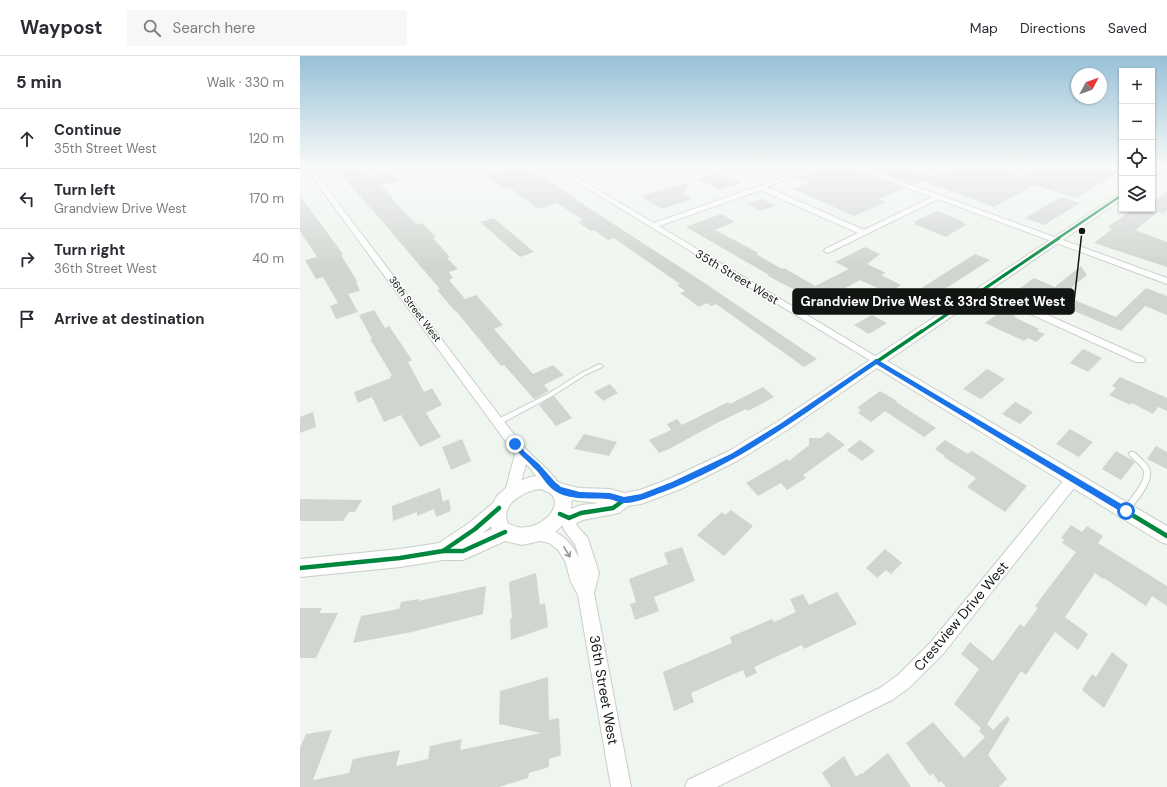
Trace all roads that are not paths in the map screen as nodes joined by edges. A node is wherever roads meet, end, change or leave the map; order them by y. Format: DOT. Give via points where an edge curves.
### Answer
graph roads {
  1 [pos="332,200"];
  2 [pos="610,200"];
  3 [pos="725,200"];
  4 [pos="790,200"];
  5 [pos="931,200"];
  6 [pos="946,200"];
  7 [pos="1114,200"];
  8 [pos="653,226"];
  9 [pos="863,233"];
  10 [pos="1055,240"];
  11 [pos="828,251"];
  12 [pos="1167,281"];
  13 [pos="983,289"];
  14 [pos="1140,360"];
  15 [pos="876,361"];
  16 [pos="600,366"];
  17 [pos="498,422"];
  18 [pos="522,454"];
  19 [pos="1132,454"];
  20 [pos="1073,479"];
  21 [pos="556,487"];
  22 [pos="512,492"];
  23 [pos="624,500"];
  24 [pos="499,508"];
  25 [pos="1126,511"];
  26 [pos="565,516"];
  27 [pos="505,532"];
  28 [pos="535,534"];
  29 [pos="1167,536"];
  30 [pos="443,551"];
  31 [pos="300,568"];
  32 [pos="586,592"];
  33 [pos="621,787"];
  34 [pos="695,787"];
  1 -- 17 [label="street, 36th Street West"];
  2 -- 8 [label="street, 35th Street West"];
  3 -- 8 [label="street"];
  4 -- 9 [label="street"];
  5 -- 9 [label="street"];
  6 -- 10 [label="street"];
  7 -- 10 [label="street"];
  8 -- 15 [label="street, 35th Street West"];
  9 -- 11 [label="street"];
  10 -- 12 [label="street"];
  10 -- 13 [label="street"];
  13 -- 14 [label="street"];
  13 -- 15 [label="street"];
  15 -- 20 [label="street, 35th Street West"];
  15 -- 23 [label="street" via="782,426 733,456 675,484 641,497"];
  16 -- 17 [label="lane" via="550,396"];
  17 -- 18 [label="street, 36th Street West"];
  18 -- 21 [label="street, 36th Street West"];
  18 -- 22 [label="street"];
  19 -- 25 [label="lane" via="1146,467 1148,473 1147,479"];
  20 -- 25 [label="street, 35th Street West"];
  20 -- 34 [label="street, Crestview Drive West" via="937,648 904,681 880,697"];
  21 -- 22 [label="street" via="543,482 532,483"];
  21 -- 23 [label="street" via="580,495 610,496"];
  21 -- 26 [label="street" via="563,501"];
  22 -- 24 [label="street"];
  23 -- 26 [label="street" via="613,508"];
  24 -- 27 [label="street" via="497,518 499,526"];
  24 -- 30 [label="street" via="475,529"];
  25 -- 29 [label="street, 35th Street West"];
  26 -- 28 [label="street"];
  26 -- 32 [label="street, 36th Street West" via="570,529 582,542 591,573"];
  27 -- 28 [label="street" via="519,536"];
  27 -- 30 [label="street" via="463,551"];
  28 -- 32 [label="street, 36th Street West, one-way" via="553,537 563,545 572,559 576,577"];
  30 -- 31 [label="street"];
  32 -- 33 [label="street, 36th Street West"];
}
